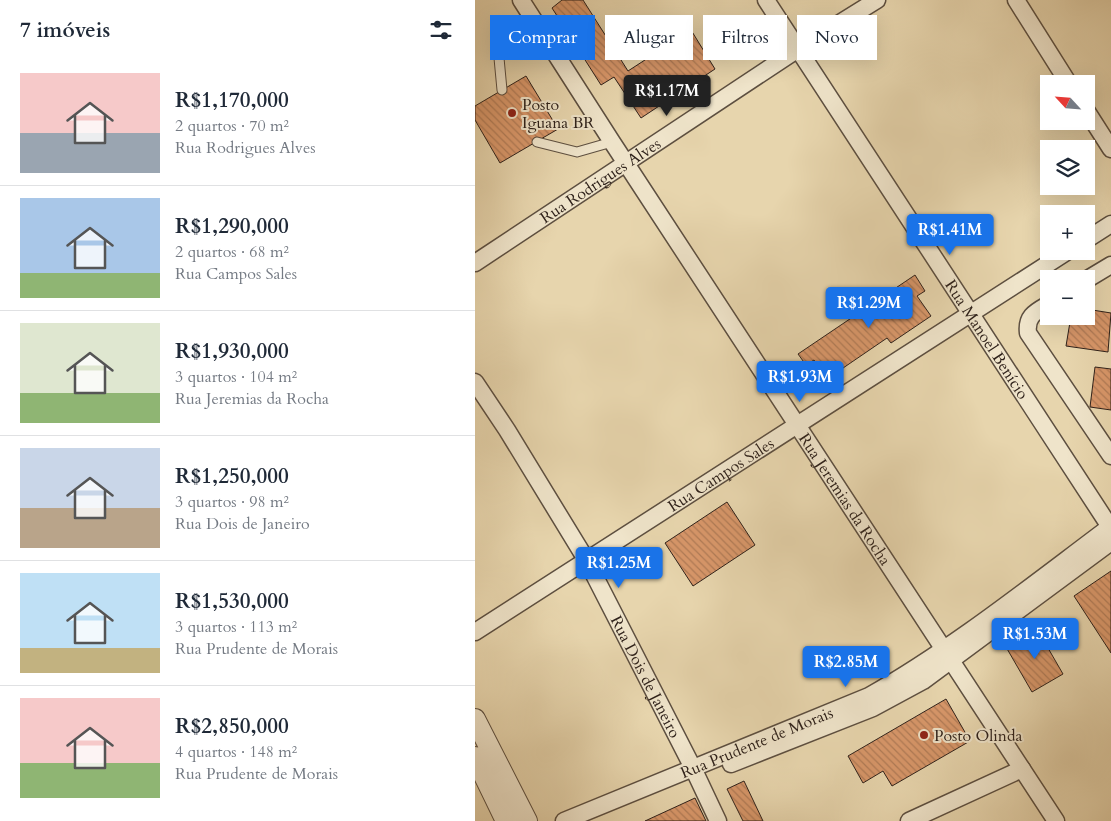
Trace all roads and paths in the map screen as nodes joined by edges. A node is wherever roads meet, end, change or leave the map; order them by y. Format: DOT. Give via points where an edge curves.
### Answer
graph roads {
  1 [pos="521,0"];
  2 [pos="766,0"];
  3 [pos="877,0"];
  4 [pos="1016,0"];
  5 [pos="531,15"];
  6 [pos="853,15"];
  7 [pos="797,47"];
  8 [pos="797,50"];
  9 [pos="499,60"];
  10 [pos="560,60"];
  11 [pos="805,60"];
  12 [pos="1063,75"];
  13 [pos="502,90"];
  14 [pos="1095,124"];
  15 [pos="537,142"];
  16 [pos="612,142"];
  17 [pos="1111,149"];
  18 [pos="626,163"];
  19 [pos="1111,224"];
  20 [pos="1095,234"];
  21 [pos="1054,260"];
  22 [pos="475,263"];
  23 [pos="1111,265"];
  24 [pos="1095,275"];
  25 [pos="1040,309"];
  26 [pos="970,315"];
  27 [pos="475,382"];
  28 [pos="797,426"];
  29 [pos="1111,456"];
  30 [pos="1111,532"];
  31 [pos="587,561"];
  32 [pos="475,632"];
  33 [pos="948,655"];
  34 [pos="475,719"];
  35 [pos="475,758"];
  36 [pos="1022,769"];
  37 [pos="696,773"];
  38 [pos="506,821"];
  39 [pos="527,821"];
  40 [pos="564,821"];
  41 [pos="592,821"];
  42 [pos="718,821"];
  43 [pos="909,821"];
  44 [pos="1056,821"];
  1 -- 5 [label="street, Rua Jeremias da Rocha"];
  2 -- 7 [label="street, Rua Manoel Benício"];
  3 -- 6 [label="street, Rua Rodrigues Alves"];
  4 -- 12 [label="street"];
  8 -- 18 [label="street, Rua Rodrigues Alves"];
  9 -- 13 [label="lane"];
  10 -- 16 [label="street, Rua Jeremias da Rocha"];
  11 -- 26 [label="street, Rua Manoel Benício"];
  14 -- 17 [label="street"];
  15 -- 16 [label="lane" via="577,152"];
  16 -- 18 [label="street, Rua Jeremias da Rocha"];
  18 -- 22 [label="street, Rua Rodrigues Alves"];
  18 -- 28 [label="street, Rua Jeremias da Rocha"];
  19 -- 20 [label="street"];
  21 -- 26 [label="street, Rua Campos Sales"];
  23 -- 24 [label="street"];
  25 -- 29 [label="street" via="1030,315 1028,333"];
  26 -- 28 [label="street, Rua Campos Sales"];
  26 -- 30 [label="street, Rua Manoel Benício"];
  27 -- 31 [label="street, Rua Dois de Janeiro"];
  28 -- 31 [label="street, Rua Campos Sales"];
  28 -- 33 [label="street, Rua Jeremias da Rocha"];
  30 -- 33 [label="street, Rua Prudente de Morais"];
  31 -- 32 [label="street, Rua Campos Sales"];
  31 -- 37 [label="street, Rua Dois de Janeiro"];
  33 -- 36 [label="street, Rua Jeremias da Rocha"];
  33 -- 37 [label="street, Rua Prudente de Morais" via="923,681 873,708"];
  34 -- 39 [label="street"];
  35 -- 38 [label="street"];
  36 -- 43 [label="street"];
  36 -- 44 [label="street, Rua Jeremias da Rocha"];
  37 -- 40 [label="street, Rua Prudente de Morais"];
  37 -- 41 [label="street, Rua Prudente de Morais"];
  37 -- 42 [label="street, Rua Dois de Janeiro"];
}
